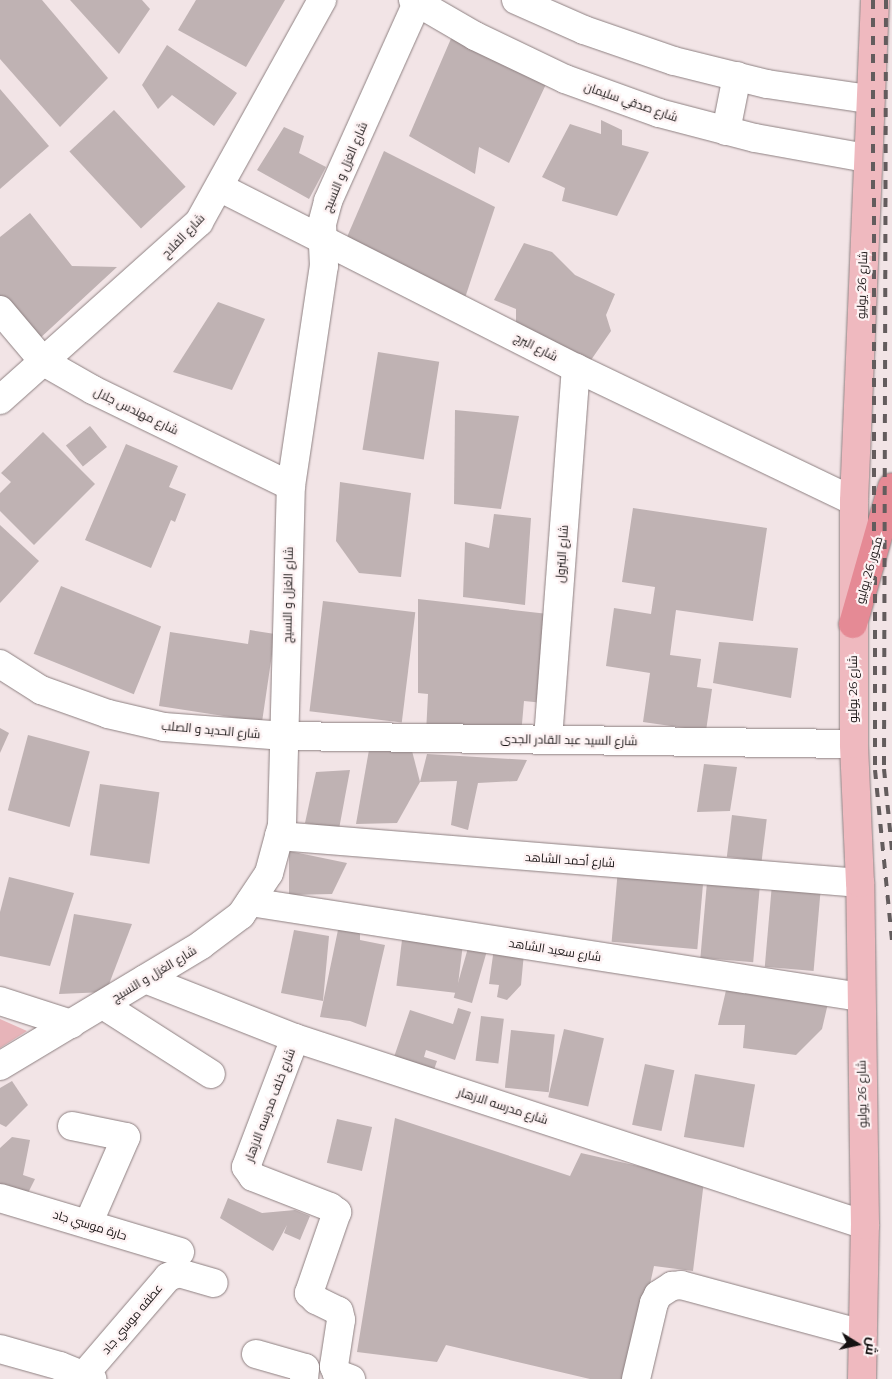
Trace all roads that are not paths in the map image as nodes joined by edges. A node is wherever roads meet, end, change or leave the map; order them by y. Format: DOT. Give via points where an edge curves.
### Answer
graph roads {
  1 [pos="322,0"];
  2 [pos="516,0"];
  3 [pos="875,0"];
  4 [pos="415,1"];
  5 [pos="737,76"];
  6 [pos="869,99"];
  7 [pos="726,131"];
  8 [pos="866,158"];
  9 [pos="221,188"];
  10 [pos="323,240"];
  11 [pos="0,310"];
  12 [pos="44,362"];
  13 [pos="576,368"];
  14 [pos="0,400"];
  15 [pos="291,486"];
  16 [pos="892,487"];
  17 [pos="854,501"];
  18 [pos="853,624"];
  19 [pos="0,664"];
  20 [pos="285,736"];
  21 [pos="548,740"];
  22 [pos="854,744"];
  23 [pos="279,836"];
  24 [pos="860,883"];
  25 [pos="250,902"];
  26 [pos="145,979"];
  27 [pos="860,997"];
  28 [pos="0,1001"];
  29 [pos="103,1005"];
  30 [pos="71,1024"];
  31 [pos="295,1038"];
  32 [pos="0,1066"];
  33 [pos="211,1074"];
  34 [pos="72,1126"];
  35 [pos="0,1198"];
  36 [pos="88,1224"];
  37 [pos="865,1224"];
  38 [pos="180,1252"];
  39 [pos="214,1283"];
  40 [pos="863,1334"];
  41 [pos="0,1348"];
  42 [pos="256,1354"];
  43 [pos="88,1377"];
  44 [pos="304,1379"];
  45 [pos="352,1379"];
  46 [pos="636,1379"];
  47 [pos="862,1379"];
  1 -- 9 [label="street, شارع الفلاح"];
  2 -- 5 [label="street" via="593,33 674,61"];
  3 -- 6 [label="main road, شارع 26 يوليو"];
  4 -- 7 [label="street, شارع صدقي سليمان" via="475,36 565,79 659,113"];
  4 -- 10 [label="street, شارع الغزل و النسيج" via="328,201 322,224"];
  5 -- 6 [label="street"];
  5 -- 7 [label="street"];
  6 -- 8 [label="main road, شارع 26 يوليو"];
  7 -- 8 [label="street, شارع صدقي سليمان"];
  8 -- 17 [label="main road, شارع 26 يوليو"];
  9 -- 10 [label="street, شارع البرج"];
  9 -- 12 [label="street, شارع الفلاح" via="199,222 173,248"];
  10 -- 13 [label="street, شارع البرج"];
  10 -- 15 [label="street, شارع الغزل و النسيج" via="324,266"];
  11 -- 12 [label="street, شارع مهندس جلال"];
  12 -- 14 [label="street, شارع الفلاح"];
  12 -- 15 [label="street, شارع مهندس جلال" via="92,390"];
  13 -- 17 [label="street, شارع البرج"];
  13 -- 21 [label="street, شارع البترول"];
  15 -- 20 [label="street, شارع الغزل و النسيج"];
  16 -- 18 [label="highway, محور 26 يوليو"];
  17 -- 18 [label="main road, شارع 26 يوليو"];
  18 -- 22 [label="main road, شارع 26 يوليو"];
  19 -- 20 [label="street, شارع الحديد و الصلب" via="41,690 108,714 164,727"];
  20 -- 21 [label="street, شارع السيد عبد القادر الجدى"];
  20 -- 23 [label="street, شارع الغزل و النسيج"];
  21 -- 22 [label="street, شارع السيد عبد القادر الجدى"];
  22 -- 24 [label="main road, شارع 26 يوليو"];
  23 -- 24 [label="street, شارع أحمد الشاهد"];
  23 -- 25 [label="street, شارع الغزل و النسيج" via="269,873"];
  24 -- 27 [label="main road, شارع 26 يوليو"];
  25 -- 26 [label="street, شارع الغزل و النسيج" via="241,915 201,945"];
  25 -- 27 [label="street, شارع سعيد الشاهد"];
  26 -- 29 [label="street, شارع الغزل و النسيج"];
  26 -- 31 [label="street, شارع مدرسه الازهار"];
  27 -- 37 [label="main road, شارع 26 يوليو"];
  28 -- 30 [label="street"];
  29 -- 30 [label="street, شارع الغزل و النسيج"];
  29 -- 33 [label="street"];
  30 -- 32 [label="street, شارع الغزل و النسيج"];
  31 -- 37 [label="street, شارع مدرسه الازهار"];
  31 -- 45 [label="street, شارع خلف مدرسه الازهار" via="246,1167 253,1177 330,1206 336,1212 309,1292 316,1300 339,1311 341,1320 334,1366 341,1377"];
  34 -- 36 [label="street" via="126,1137"];
  35 -- 36 [label="street, حارة موسي جاد"];
  36 -- 38 [label="street, حارة موسي جاد"];
  37 -- 40 [label="main road, شارع 26 يوليو"];
  39 -- 43 [label="street, عطفه موسي جاد" via="179,1273 168,1277"];
  40 -- 46 [label="street" via="681,1285 672,1286 658,1295 654,1303"];
  40 -- 47 [label="main road, شارع 26 يوليو"];
  41 -- 43 [label="street"];
  42 -- 44 [label="street" via="305,1368"];
}
